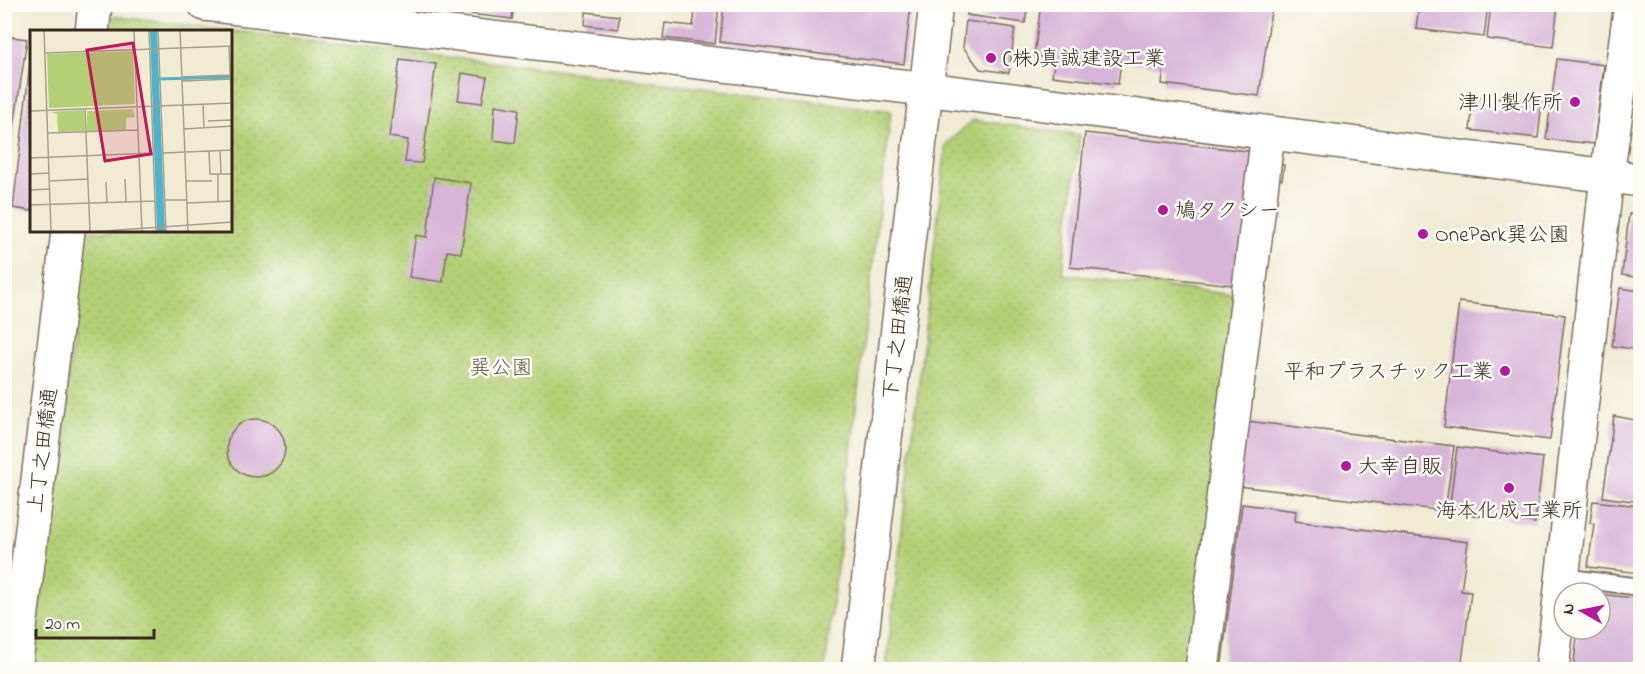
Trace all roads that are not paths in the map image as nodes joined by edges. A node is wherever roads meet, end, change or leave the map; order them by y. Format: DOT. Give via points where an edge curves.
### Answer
graph roads {
  1 [pos="95,4"];
  2 [pos="205,4"];
  3 [pos="936,4"];
  4 [pos="1631,4"];
  5 [pos="92,30"];
  6 [pos="926,89"];
  7 [pos="1268,133"];
  8 [pos="1607,176"];
  9 [pos="1641,180"];
  10 [pos="68,232"];
  11 [pos="1563,577"];
  12 [pos="1641,587"];
  13 [pos="15,669"];
  14 [pos="858,669"];
  15 [pos="1202,669"];
  16 [pos="1552,669"];
  1 -- 5 [label="street"];
  2 -- 6 [label="street"];
  3 -- 6 [label="street, 下丁之田橋通"];
  4 -- 8 [label="street"];
  6 -- 7 [label="street"];
  6 -- 14 [label="street, 下丁之田橋通"];
  7 -- 8 [label="street"];
  7 -- 15 [label="street"];
  8 -- 9 [label="street"];
  8 -- 11 [label="street"];
  10 -- 13 [label="street, 上丁之田橋通"];
  11 -- 12 [label="lane"];
  11 -- 16 [label="street"];
}
